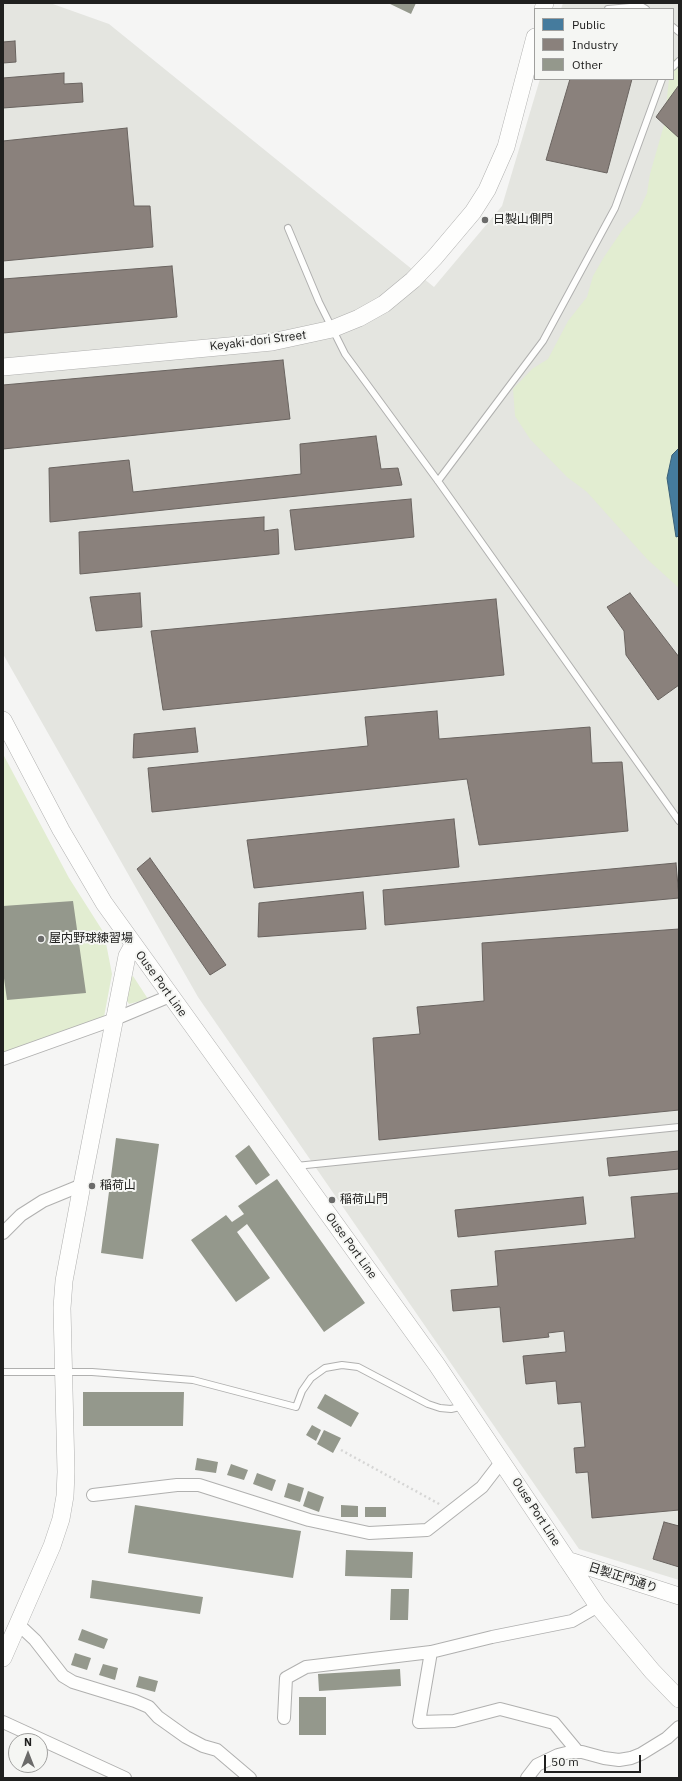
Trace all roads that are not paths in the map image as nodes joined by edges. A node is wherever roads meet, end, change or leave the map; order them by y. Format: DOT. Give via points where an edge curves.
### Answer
graph roads {
  1 [pos="619,8"];
  2 [pos="644,8"];
  3 [pos="534,41"];
  4 [pos="662,80"];
  5 [pos="288,228"];
  6 [pos="332,329"];
  7 [pos="3,366"];
  8 [pos="438,481"];
  9 [pos="3,720"];
  10 [pos="679,821"];
  11 [pos="133,945"];
  12 [pos="170,996"];
  13 [pos="115,1019"];
  14 [pos="3,1059"];
  15 [pos="679,1127"];
  16 [pos="293,1166"];
  17 [pos="82,1184"];
  18 [pos="3,1233"];
  19 [pos="63,1371"];
  20 [pos="3,1372"];
  21 [pos="465,1406"];
  22 [pos="502,1461"];
  23 [pos="93,1495"];
  24 [pos="567,1560"];
  25 [pos="679,1596"];
  26 [pos="598,1606"];
  27 [pos="18,1624"];
  28 [pos="431,1652"];
  29 [pos="3,1658"];
  30 [pos="679,1699"];
  31 [pos="284,1718"];
  32 [pos="3,1722"];
  33 [pos="679,1728"];
  34 [pos="578,1752"];
  35 [pos="125,1778"];
  36 [pos="250,1778"];
  37 [pos="527,1778"];
  1 -- 2 [label="lane"];
  3 -- 6 [label="street, Keyaki-dori Street" via="506,147 487,190 473,212 413,280 384,304"];
  4 -- 8 [label="lane" via="615,208 543,341"];
  5 -- 6 [label="lane"];
  6 -- 7 [label="street, Keyaki-dori Street" via="272,342"];
  6 -- 8 [label="lane" via="345,354"];
  8 -- 10 [label="lane"];
  9 -- 11 [label="street, Ouse Port Line" via="84,873"];
  11 -- 12 [label="street, Ouse Port Line"];
  11 -- 13 [label="street" via="127,956"];
  12 -- 13 [label="street"];
  12 -- 16 [label="street, Ouse Port Line"];
  13 -- 14 [label="street"];
  13 -- 17 [label="street"];
  15 -- 16 [label="lane"];
  16 -- 21 [label="street, Ouse Port Line"];
  17 -- 18 [label="street" via="43,1201 21,1215"];
  17 -- 19 [label="street" via="64,1281"];
  19 -- 20 [label="lane"];
  19 -- 21 [label="lane" via="193,1380 296,1407 302,1391 311,1378 325,1368 342,1365 358,1367 440,1408"];
  19 -- 27 [label="street" via="66,1472 62,1511 52,1546"];
  21 -- 22 [label="street, Ouse Port Line"];
  22 -- 23 [label="street" via="482,1487 427,1530 369,1533 309,1520 199,1485 177,1485"];
  22 -- 24 [label="street, Ouse Port Line"];
  24 -- 25 [label="street, 日製正門通り"];
  24 -- 26 [label="street, Ouse Port Line"];
  26 -- 28 [label="street" via="572,1620"];
  26 -- 30 [label="street, Ouse Port Line"];
  27 -- 29 [label="street"];
  27 -- 36 [label="street" via="35,1640 63,1676 73,1682 150,1707 158,1717 186,1737 217,1750"];
  28 -- 31 [label="street" via="306,1667 286,1678"];
  28 -- 34 [label="street" via="419,1722 454,1720 500,1709 554,1723"];
  32 -- 35 [label="street"];
  33 -- 34 [label="street" via="667,1738 631,1758 612,1759"];
  34 -- 37 [label="street" via="547,1759 537,1765"];
}
